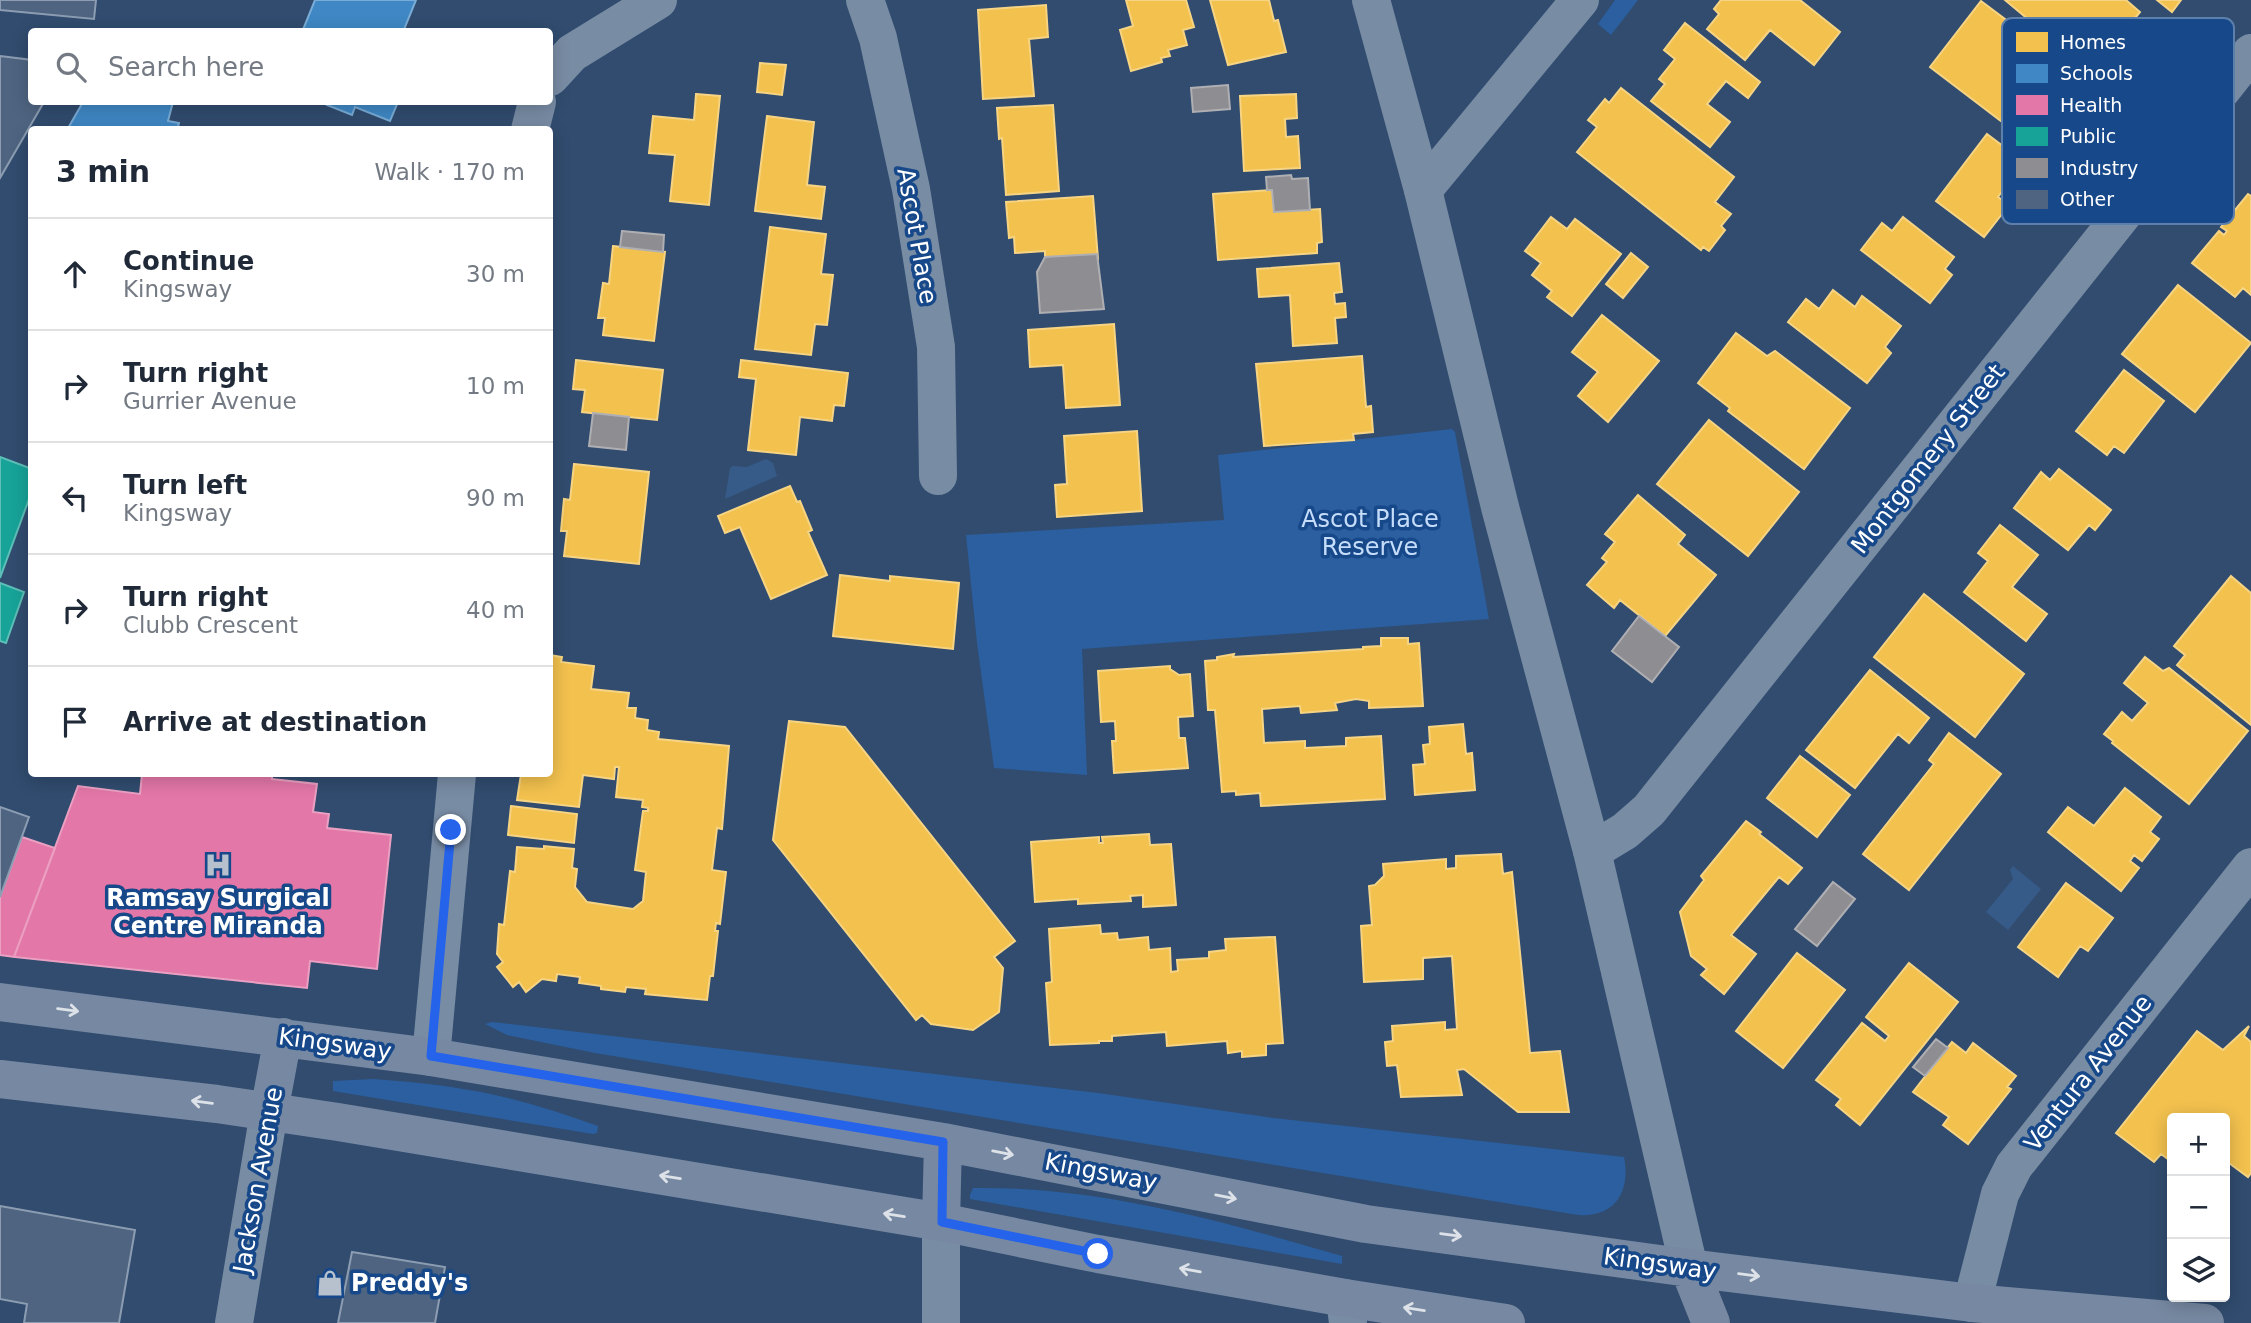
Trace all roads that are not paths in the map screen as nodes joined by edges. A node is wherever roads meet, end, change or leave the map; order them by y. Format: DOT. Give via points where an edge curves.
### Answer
graph roads {
  1 [pos="658,0"];
  2 [pos="865,0"];
  3 [pos="1371,0"];
  4 [pos="1580,0"];
  5 [pos="2251,53"];
  6 [pos="553,74"];
  7 [pos="2234,74"];
  8 [pos="536,105"];
  9 [pos="531,126"];
  10 [pos="1423,190"];
  11 [pos="2115,224"];
  12 [pos="938,476"];
  13 [pos="457,777"];
  14 [pos="1592,851"];
  15 [pos="2251,867"];
  16 [pos="0,1002"];
  17 [pos="283,1037"];
  18 [pos="431,1056"];
  19 [pos="0,1079"];
  20 [pos="269,1112"];
  21 [pos="943,1142"];
  22 [pos="942,1222"];
  23 [pos="1689,1268"];
  24 [pos="1972,1303"];
  25 [pos="1347,1310"];
  26 [pos="234,1323"];
  27 [pos="941,1323"];
  28 [pos="1506,1323"];
  29 [pos="1711,1323"];
  30 [pos="2205,1323"];
  1 -- 6 [label="street" via="572,53"];
  2 -- 12 [label="street, Ascot Place" via="878,38 911,189 936,347"];
  3 -- 10 [label="street"];
  4 -- 10 [label="street"];
  5 -- 7 [label="street, Montgomery Street"];
  8 -- 9 [label="street"];
  10 -- 14 [label="street" via="1500,507"];
  11 -- 14 [label="street, Montgomery Street" via="1649,810"];
  13 -- 18 [label="street"];
  14 -- 23 [label="street"];
  15 -- 24 [label="street, Ventura Avenue" via="2014,1166 2000,1194"];
  16 -- 17 [label="main road, Kingsway, one-way"];
  17 -- 18 [label="main road, Kingsway"];
  17 -- 20 [label="main road, Jackson Avenue"];
  18 -- 21 [label="main road, Kingsway"];
  20 -- 19 [label="main road, one-way"];
  22 -- 20 [label="main road, one-way"];
  20 -- 26 [label="street, Jackson Avenue"];
  21 -- 22 [label="main road"];
  21 -- 23 [label="main road, Kingsway, one-way" via="1366,1224"];
  25 -- 22 [label="main road, one-way"];
  22 -- 27 [label="street"];
  23 -- 24 [label="main road, Kingsway, one-way"];
  23 -- 29 [label="main road"];
  24 -- 30 [label="main road, Kingsway"];
  28 -- 25 [label="main road, one-way"];
}
